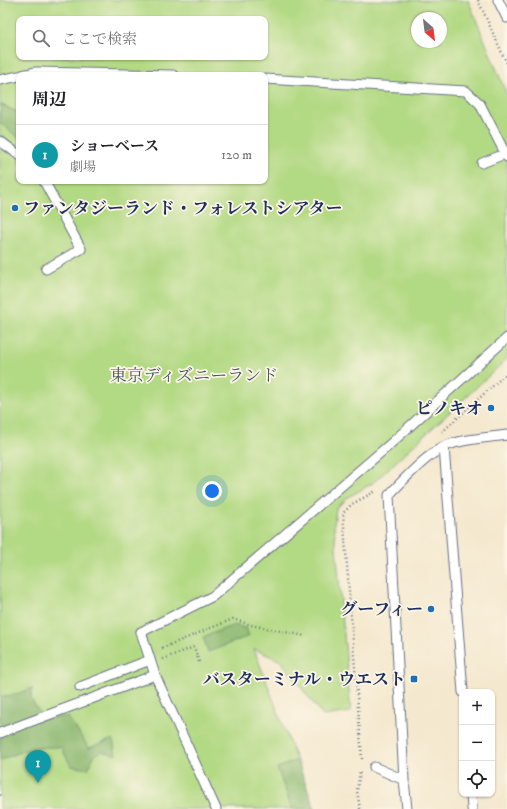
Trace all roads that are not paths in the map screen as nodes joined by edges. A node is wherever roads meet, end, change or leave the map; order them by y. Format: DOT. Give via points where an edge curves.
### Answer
graph roads {
  1 [pos="498,0"];
  2 [pos="507,18"];
  3 [pos="16,76"];
  4 [pos="268,79"];
  5 [pos="0,80"];
  6 [pos="0,141"];
  7 [pos="16,153"];
  8 [pos="506,155"];
  9 [pos="482,163"];
  10 [pos="46,184"];
  11 [pos="46,268"];
  12 [pos="507,338"];
  13 [pos="507,435"];
  14 [pos="444,447"];
  15 [pos="150,662"];
  16 [pos="155,675"];
  17 [pos="80,687"];
  18 [pos="463,689"];
  19 [pos="0,732"];
  20 [pos="374,767"];
  21 [pos="404,780"];
  22 [pos="470,797"];
  23 [pos="216,809"];
  24 [pos="407,809"];
  25 [pos="472,809"];
  1 -- 2 [label="lane"];
  3 -- 5 [label="lane"];
  4 -- 8 [label="lane" via="466,91 480,104"];
  6 -- 7 [label="lane"];
  8 -- 9 [label="lane"];
  10 -- 11 [label="lane" via="81,250"];
  12 -- 15 [label="lane" via="382,452 213,596 141,632"];
  13 -- 14 [label="lane" via="463,440"];
  14 -- 18 [label="lane"];
  14 -- 21 [label="lane" via="413,470 389,495"];
  15 -- 16 [label="lane"];
  15 -- 17 [label="lane"];
  16 -- 19 [label="lane"];
  16 -- 23 [label="lane"];
  20 -- 21 [label="lane"];
  21 -- 24 [label="lane"];
  22 -- 25 [label="lane"];
}
